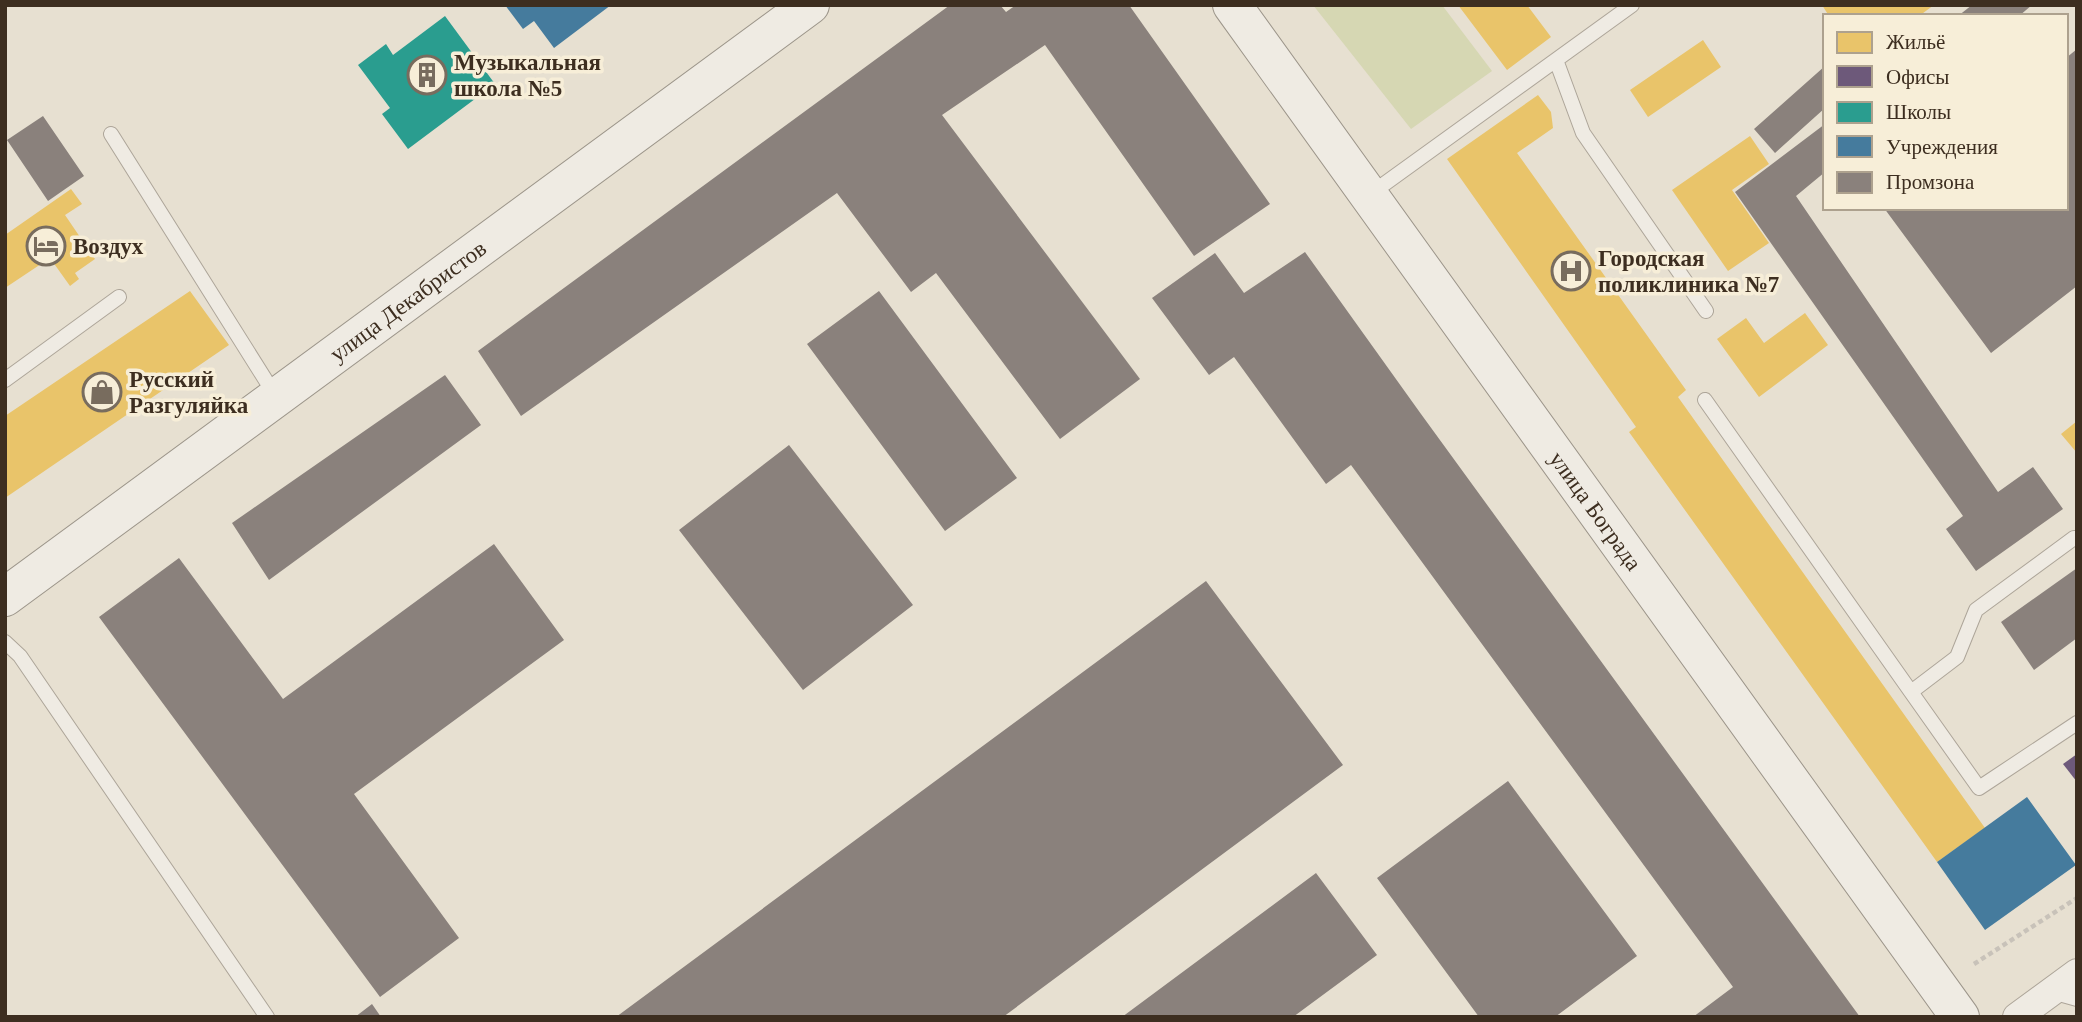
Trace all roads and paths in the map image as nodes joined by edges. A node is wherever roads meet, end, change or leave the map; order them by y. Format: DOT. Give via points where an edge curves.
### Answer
graph roads {
  1 [pos="810,5"];
  2 [pos="1632,5"];
  3 [pos="1238,10"];
  4 [pos="1556,60"];
  5 [pos="111,134"];
  6 [pos="1369,195"];
  7 [pos="119,297"];
  8 [pos="1706,311"];
  9 [pos="5,380"];
  10 [pos="276,397"];
  11 [pos="1705,400"];
  12 [pos="2074,538"];
  13 [pos="5,597"];
  14 [pos="5,642"];
  15 [pos="1910,692"];
  16 [pos="2077,723"];
  17 [pos="2077,898"];
  18 [pos="1974,964"];
  19 [pos="2077,973"];
  20 [pos="2064,995"];
  21 [pos="267,1017"];
  22 [pos="1960,1017"];
  23 [pos="2017,1017"];
  1 -- 10 [label="main road, улица Декабристов"];
  2 -- 4 [label="lane"];
  3 -- 6 [label="main road, улица Бограда"];
  4 -- 6 [label="lane"];
  4 -- 8 [label="lane" via="1583,133"];
  5 -- 10 [label="lane"];
  6 -- 22 [label="main road, улица Бограда"];
  7 -- 9 [label="lane"];
  10 -- 13 [label="main road, улица Декабристов"];
  11 -- 15 [label="lane"];
  12 -- 15 [label="lane" via="1976,610 1957,657"];
  14 -- 21 [label="lane" via="20,656"];
  15 -- 16 [label="lane" via="1979,788"];
  17 -- 18 [label="path"];
  19 -- 20 [label="street"];
  20 -- 23 [label="street"];
}
